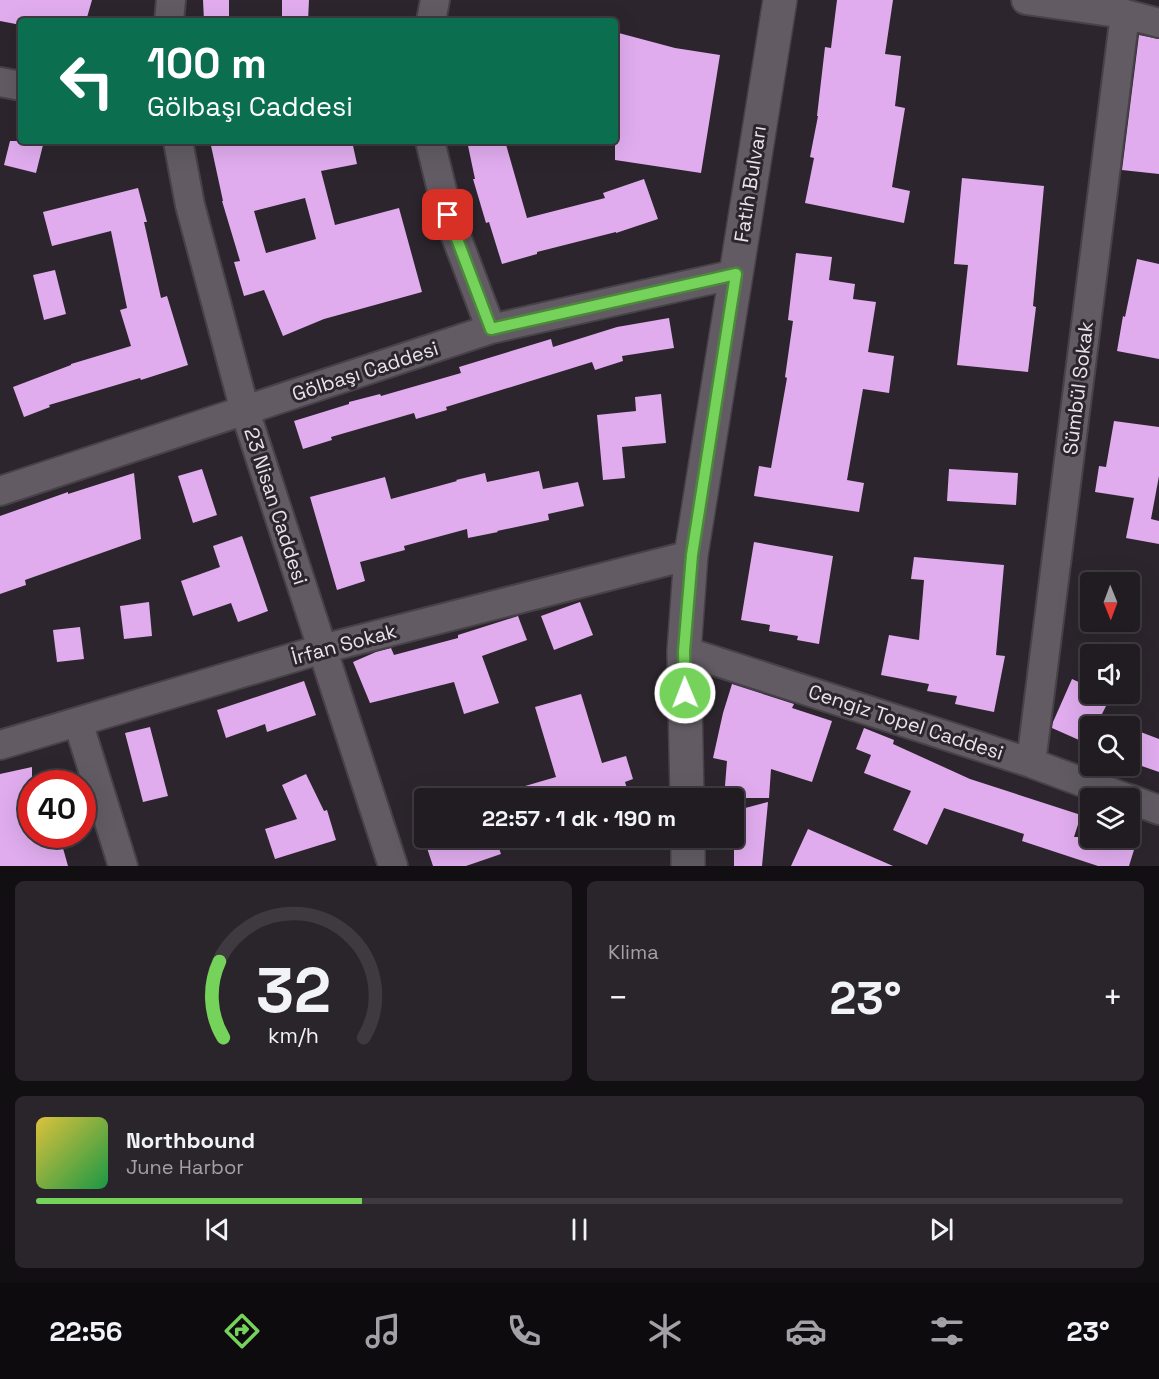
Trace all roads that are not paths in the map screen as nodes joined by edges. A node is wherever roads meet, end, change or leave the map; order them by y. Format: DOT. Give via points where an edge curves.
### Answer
graph roads {
  1 [pos="171,0"];
  2 [pos="435,0"];
  3 [pos="780,0"];
  4 [pos="1026,0"];
  5 [pos="1061,2"];
  6 [pos="1125,14"];
  7 [pos="169,18"];
  8 [pos="432,18"];
  9 [pos="1159,23"];
  10 [pos="0,82"];
  11 [pos="18,85"];
  12 [pos="179,144"];
  13 [pos="431,144"];
  14 [pos="736,274"];
  15 [pos="491,329"];
  16 [pos="245,411"];
  17 [pos="0,491"];
  18 [pos="692,555"];
  19 [pos="322,649"];
  20 [pos="684,651"];
  21 [pos="78,722"];
  22 [pos="0,745"];
  23 [pos="1031,763"];
  24 [pos="687,788"];
  25 [pos="1098,788"];
  26 [pos="1140,803"];
  27 [pos="1159,810"];
  28 [pos="688,848"];
  29 [pos="123,866"];
  30 [pos="393,866"];
  31 [pos="688,866"];
  1 -- 7 [label="street"];
  2 -- 8 [label="street"];
  3 -- 14 [label="street, Fatih Bulvarı"];
  4 -- 5 [label="street"];
  5 -- 6 [label="street"];
  6 -- 9 [label="street"];
  6 -- 23 [label="street, Sümbül Sokak"];
  10 -- 11 [label="street"];
  12 -- 16 [label="street, 23 Nisan Caddesi" via="190,205"];
  13 -- 15 [label="street" via="448,215"];
  14 -- 15 [label="street, Gölbaşı Caddesi"];
  14 -- 18 [label="street, Fatih Bulvarı"];
  15 -- 16 [label="street, Gölbaşı Caddesi"];
  16 -- 17 [label="street, Gölbaşı Caddesi"];
  16 -- 19 [label="street, 23 Nisan Caddesi"];
  18 -- 19 [label="street, İrfan Sokak"];
  18 -- 20 [label="street, Fatih Bulvarı"];
  19 -- 21 [label="street, İrfan Sokak"];
  19 -- 30 [label="street, 23 Nisan Caddesi"];
  20 -- 23 [label="street, Cengiz Topel Caddesi"];
  20 -- 24 [label="street, Fatih Bulvarı"];
  21 -- 22 [label="street, İrfan Sokak"];
  21 -- 29 [label="street"];
  23 -- 25 [label="street, Cengiz Topel Caddesi"];
  26 -- 27 [label="street, Cengiz Topel Caddesi"];
  28 -- 31 [label="street"];
}
